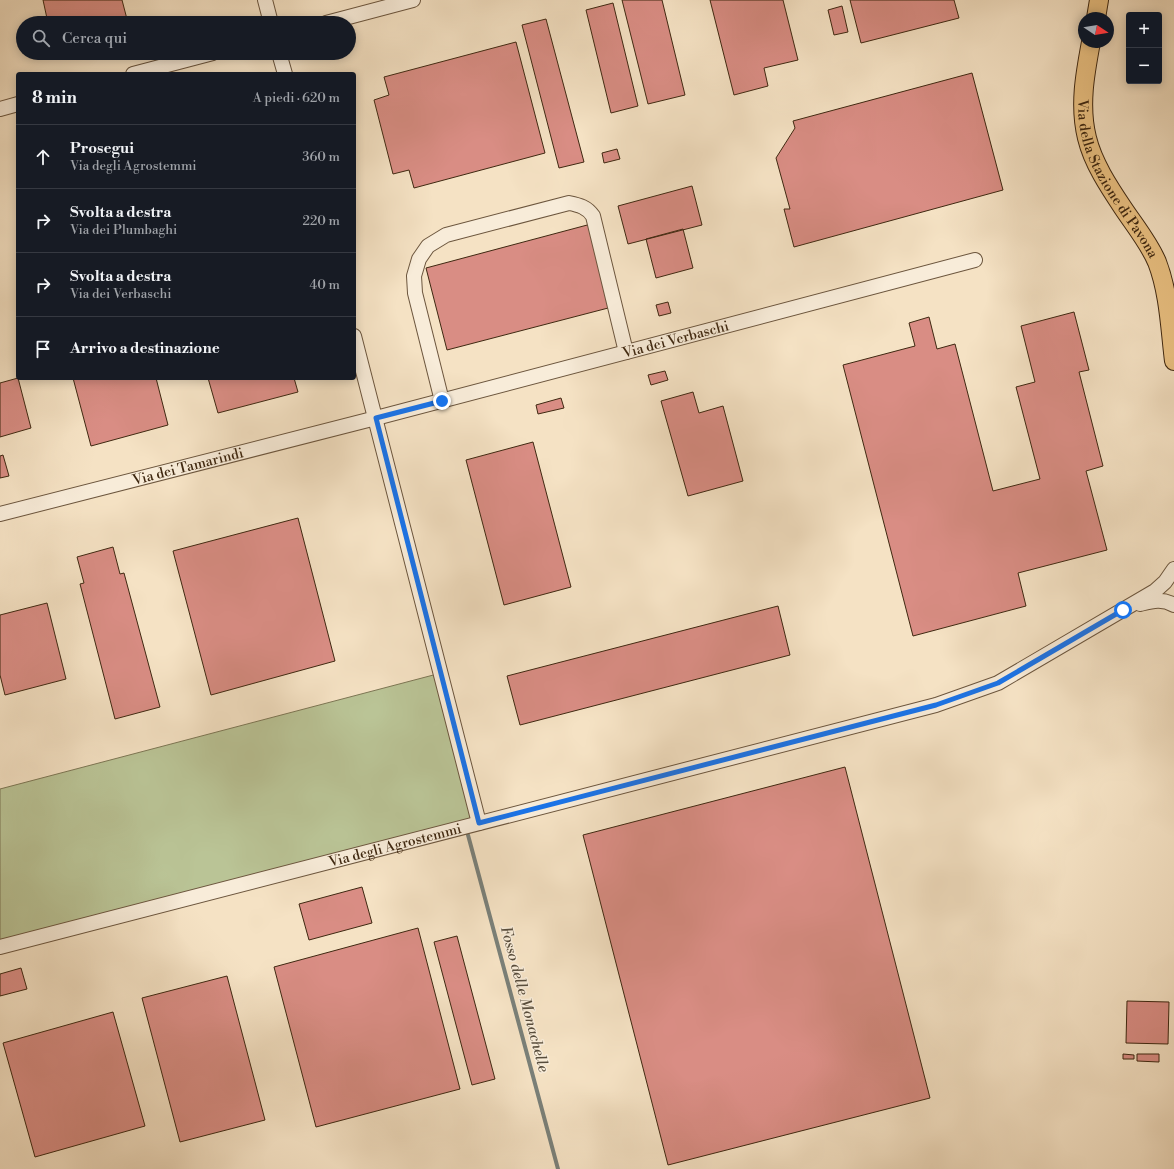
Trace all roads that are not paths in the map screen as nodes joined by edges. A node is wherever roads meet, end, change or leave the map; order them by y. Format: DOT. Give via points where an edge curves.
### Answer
graph roads {
  1 [pos="265,0"];
  2 [pos="414,0"];
  3 [pos="1099,0"];
  4 [pos="1097,12"];
  5 [pos="269,16"];
  6 [pos="353,16"];
  7 [pos="1090,48"];
  8 [pos="186,60"];
  9 [pos="281,60"];
  10 [pos="141,72"];
  11 [pos="284,72"];
  12 [pos="16,105"];
  13 [pos="0,109"];
  14 [pos="975,260"];
  15 [pos="356,343"];
  16 [pos="626,352"];
  17 [pos="1174,361"];
  18 [pos="442,401"];
  19 [pos="376,418"];
  20 [pos="0,514"];
  21 [pos="1174,569"];
  22 [pos="1174,605"];
  23 [pos="1123,610"];
  24 [pos="479,823"];
  25 [pos="0,947"];
  1 -- 5 [label="street"];
  2 -- 6 [label="street"];
  3 -- 4 [label="main road"];
  7 -- 17 [label="main road, Via della Stazione di Pavona" via="1083,97 1087,139 1099,167 1156,261 1164,285"];
  8 -- 10 [label="street"];
  9 -- 11 [label="street"];
  12 -- 13 [label="street"];
  14 -- 16 [label="street, Via dei Verbaschi"];
  15 -- 19 [label="street"];
  16 -- 18 [label="street, Via dei Verbaschi"];
  16 -- 18 [label="street" via="593,216 589,210 569,203 446,235 428,246 419,259 414,276 415,293"];
  18 -- 19 [label="street, Via dei Verbaschi"];
  19 -- 20 [label="street, Via dei Tamarindi"];
  19 -- 24 [label="street"];
  21 -- 23 [label="street, Via degli Agrostemmi" via="1160,587"];
  22 -- 23 [label="street, Via degli Agrostemmi" via="1164,601 1152,601"];
  23 -- 24 [label="street, Via degli Agrostemmi" via="998,683 936,705"];
  24 -- 25 [label="street, Via degli Agrostemmi"];
}
